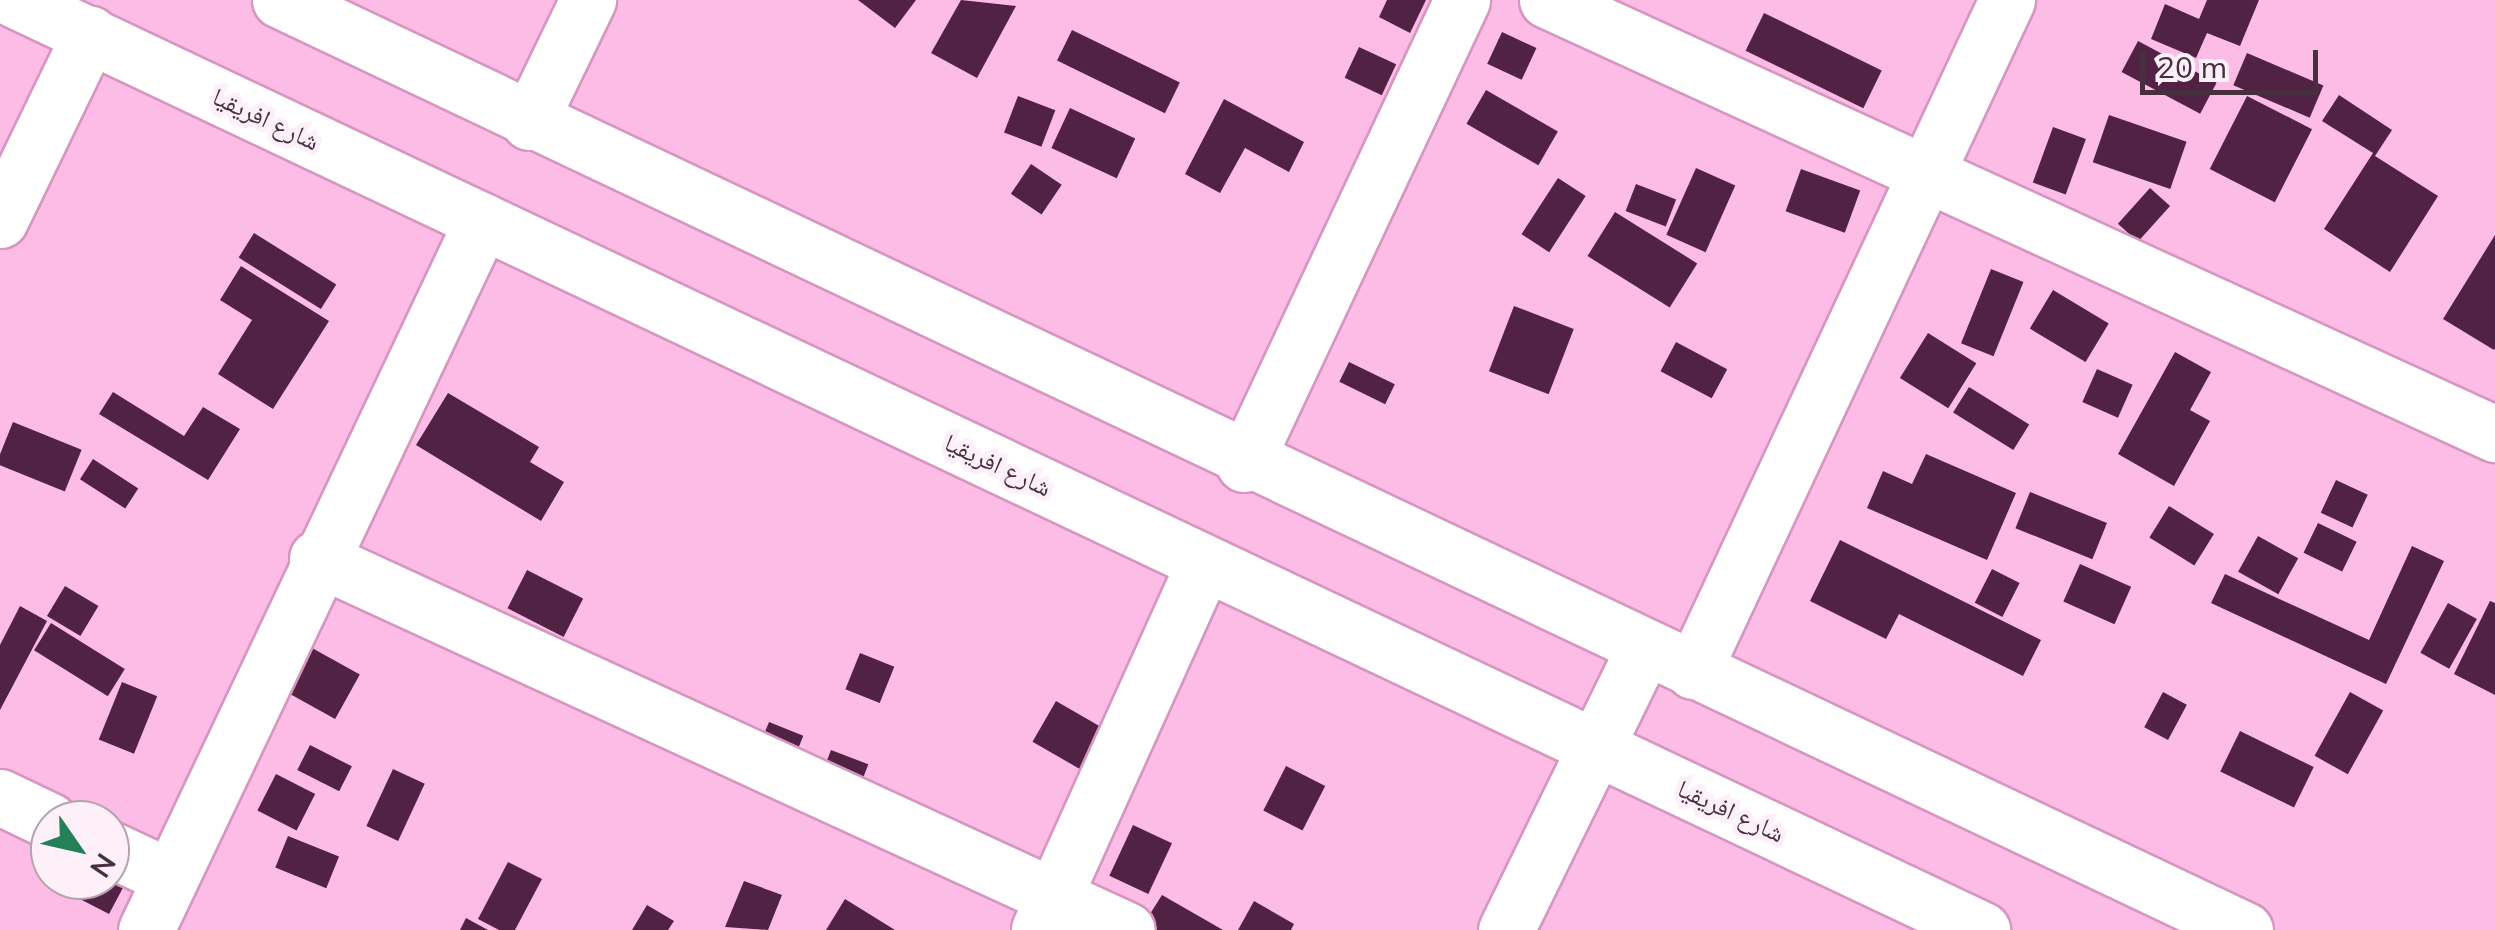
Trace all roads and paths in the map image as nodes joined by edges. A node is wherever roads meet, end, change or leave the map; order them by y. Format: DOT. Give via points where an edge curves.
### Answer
graph roads {
  1 [pos="15,0"];
  2 [pos="280,0"];
  3 [pos="588,0"];
  4 [pos="1462,0"];
  5 [pos="1547,0"];
  6 [pos="2007,0"];
  7 [pos="90,34"];
  8 [pos="530,122"];
  9 [pos="1928,170"];
  10 [pos="0,220"];
  11 [pos="482,221"];
  12 [pos="2495,434"];
  13 [pos="1244,464"];
  14 [pos="317,558"];
  15 [pos="1204,562"];
  16 [pos="1644,648"];
  17 [pos="1693,670"];
  18 [pos="1599,748"];
  19 [pos="0,797"];
  20 [pos="30,811"];
  21 [pos="130,858"];
  22 [pos="170,877"];
  23 [pos="1047,914"];
  24 [pos="146,930"];
  25 [pos="1127,930"];
  26 [pos="1506,930"];
  27 [pos="1982,930"];
  28 [pos="2245,930"];
  1 -- 7 [label="street, شارع افريقيا"];
  2 -- 8 [label="street"];
  3 -- 8 [label="street"];
  4 -- 13 [label="street"];
  5 -- 9 [label="street"];
  6 -- 9 [label="street"];
  7 -- 10 [label="street"];
  7 -- 11 [label="street, شارع افريقيا"];
  8 -- 13 [label="street"];
  9 -- 12 [label="street"];
  9 -- 17 [label="street"];
  11 -- 14 [label="street"];
  11 -- 15 [label="street, شارع افريقيا"];
  13 -- 16 [label="street"];
  14 -- 22 [label="street"];
  14 -- 23 [label="street"];
  15 -- 18 [label="street, شارع افريقيا"];
  15 -- 23 [label="street"];
  16 -- 17 [label="street"];
  16 -- 18 [label="street"];
  17 -- 28 [label="street"];
  18 -- 26 [label="street"];
  18 -- 27 [label="street, شارع افريقيا"];
  19 -- 20 [label="street"];
  21 -- 22 [label="street"];
  22 -- 24 [label="street"];
  23 -- 25 [label="street"];
}
